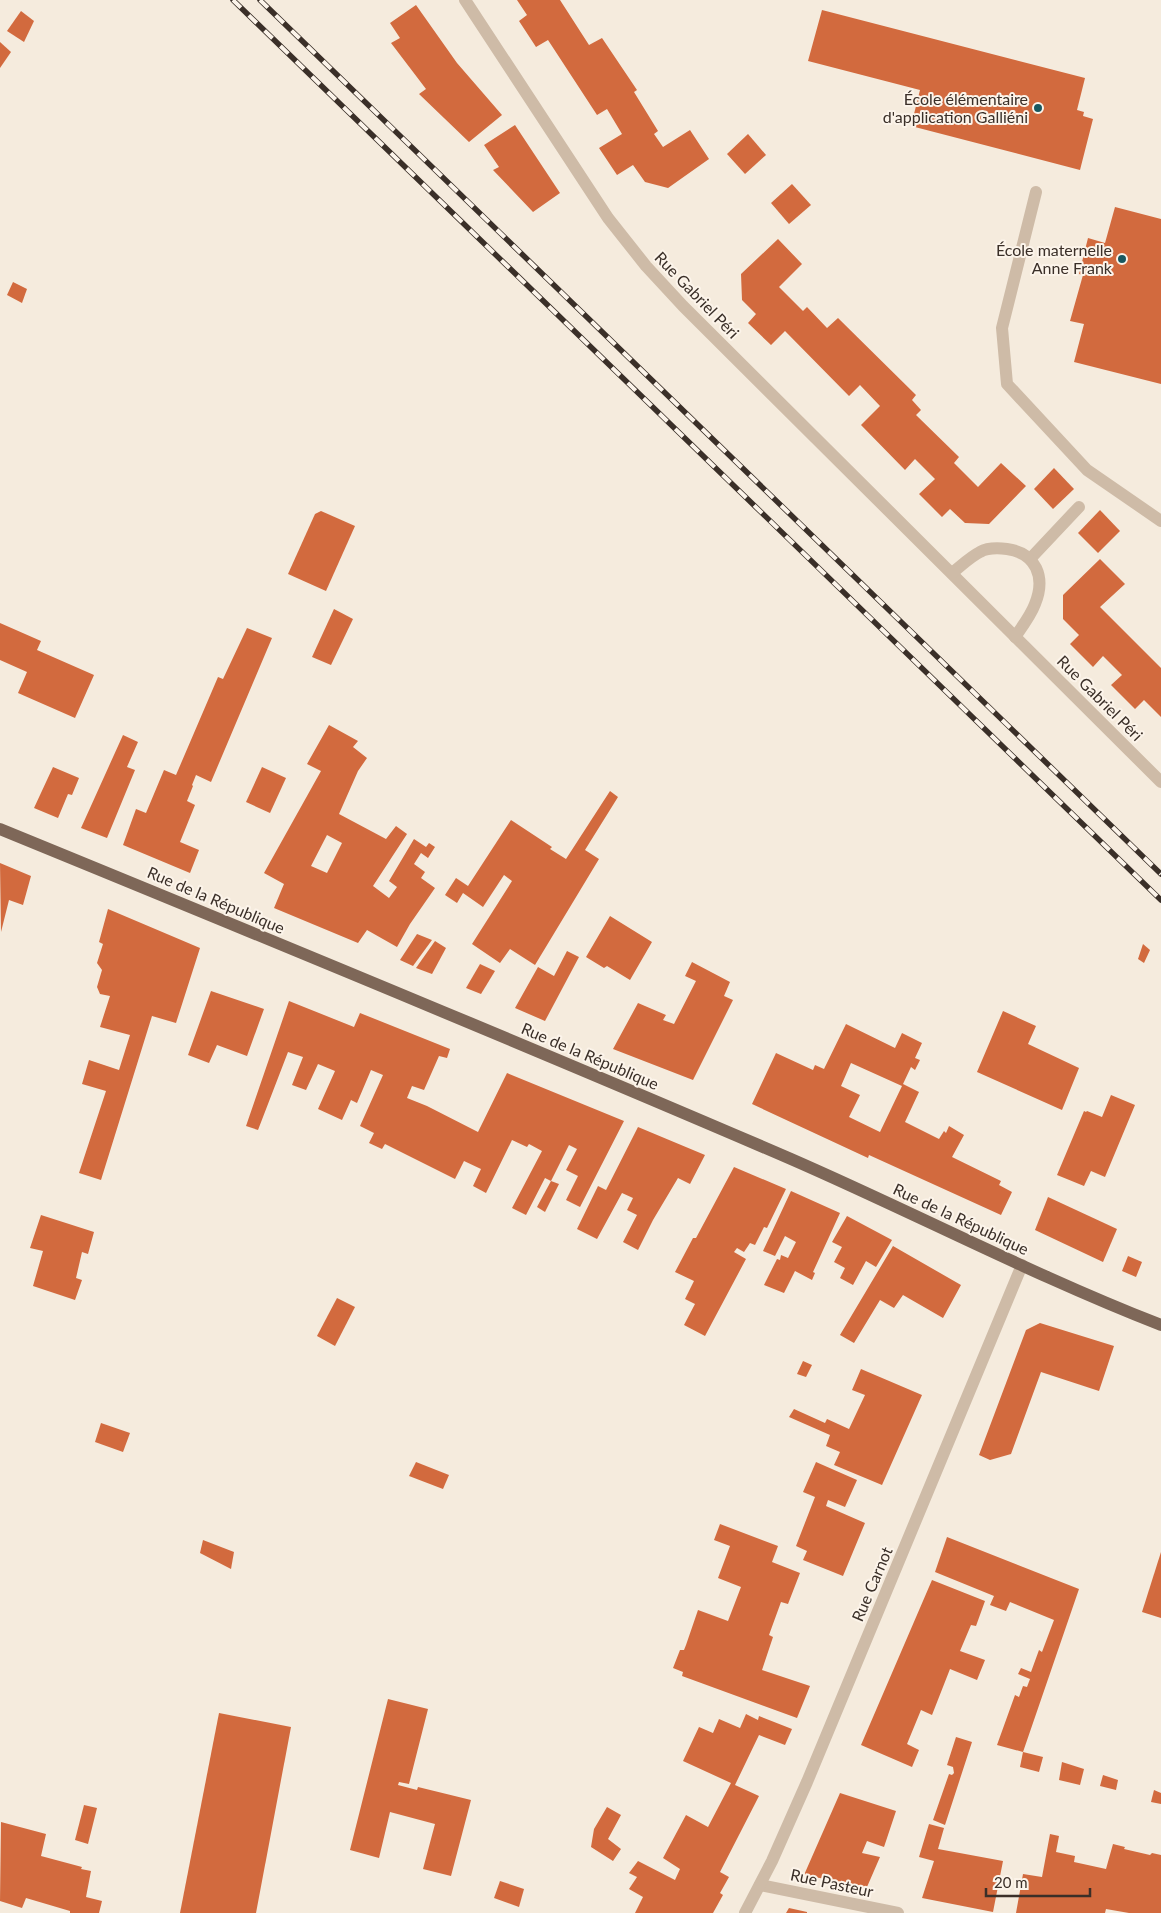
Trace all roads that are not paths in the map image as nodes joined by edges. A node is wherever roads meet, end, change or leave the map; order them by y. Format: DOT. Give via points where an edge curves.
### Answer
graph roads {
  1 [pos="465,0"];
  2 [pos="1036,192"];
  3 [pos="1078,507"];
  4 [pos="1161,521"];
  5 [pos="1030,559"];
  6 [pos="952,573"];
  7 [pos="1015,637"];
  8 [pos="1161,782"];
  9 [pos="0,829"];
  10 [pos="1022,1265"];
  11 [pos="1161,1325"];
  12 [pos="760,1885"];
  13 [pos="745,1913"];
  14 [pos="898,1913"];
  1 -- 6 [label="street, Rue Gabriel Péri" via="608,218 646,266"];
  2 -- 4 [label="street" via="1002,328 1007,384 1087,470"];
  3 -- 5 [label="street"];
  5 -- 6 [label="street" via="1020,551 1000,548 981,551"];
  5 -- 7 [label="street" via="1038,573 1039,585 1035,604"];
  6 -- 7 [label="street, Rue Gabriel Péri"];
  7 -- 8 [label="street, Rue Gabriel Péri"];
  9 -- 10 [label="main road, Rue de la République" via="668,1106"];
  10 -- 11 [label="main road, Rue de la République"];
  10 -- 12 [label="street, Rue Carnot" via="811,1773"];
  12 -- 13 [label="street, Rue Carnot"];
  12 -- 14 [label="street, Rue Pasteur"];
}
